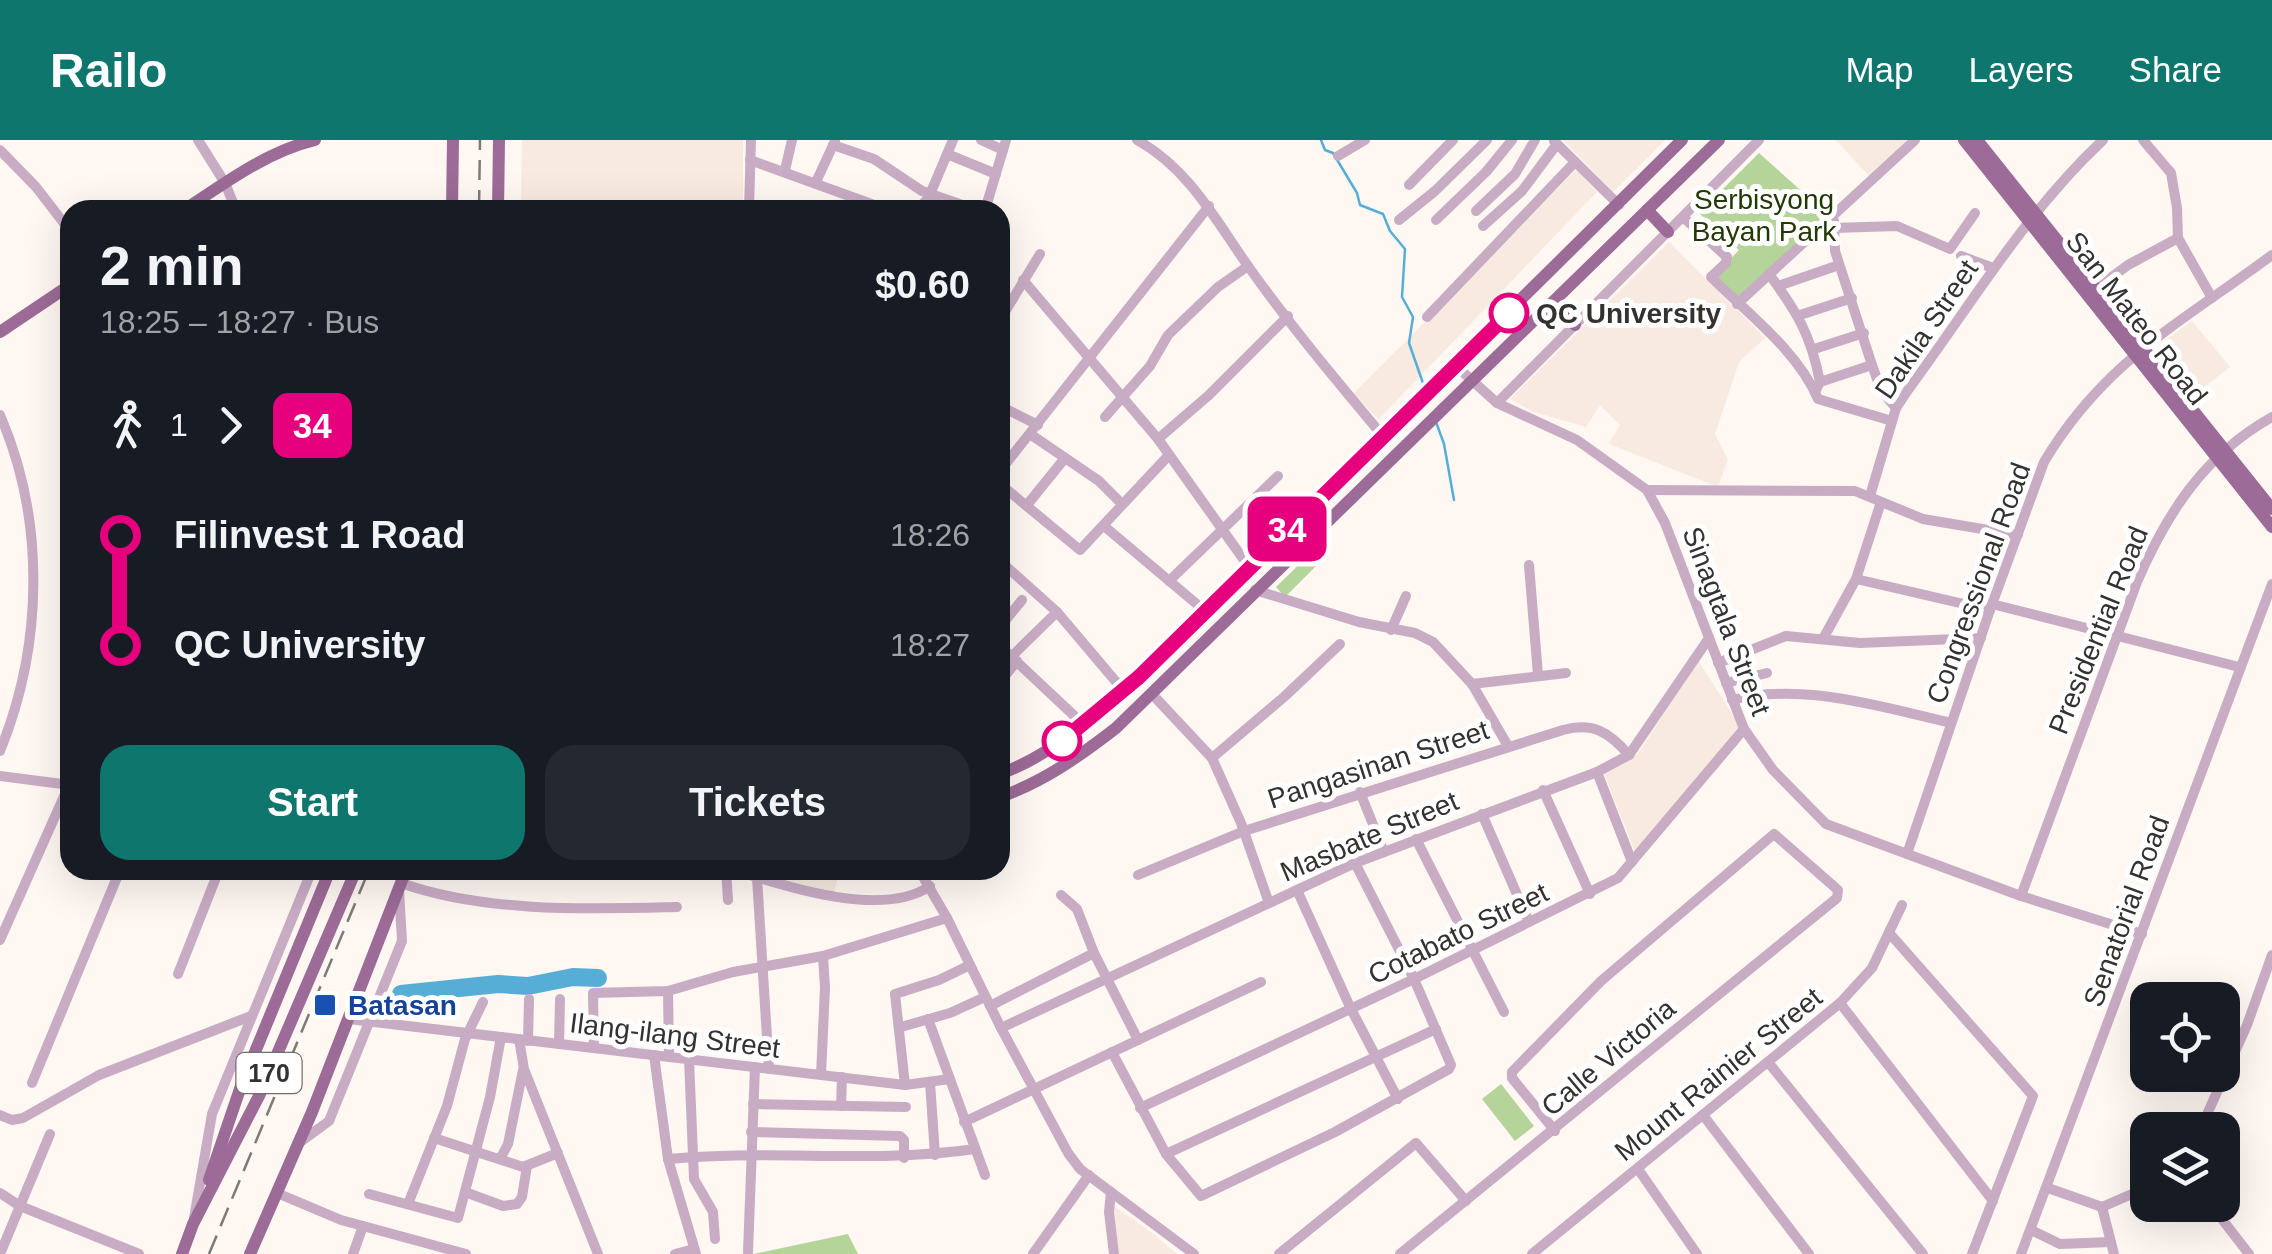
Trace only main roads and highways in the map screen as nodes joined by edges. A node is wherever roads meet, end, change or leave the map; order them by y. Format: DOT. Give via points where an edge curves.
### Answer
graph roads {
  1 [pos="315,140"];
  2 [pos="453,140"];
  3 [pos="498,140"];
  4 [pos="1682,140"];
  5 [pos="1718,140"];
  6 [pos="1964,140"];
  7 [pos="1977,140"];
  8 [pos="1630,194"];
  9 [pos="199,200"];
  10 [pos="452,200"];
  11 [pos="498,200"];
  12 [pos="1647,210"];
  13 [pos="2032,217"];
  14 [pos="1630,228"];
  15 [pos="1668,232"];
  16 [pos="60,292"];
  17 [pos="1552,304"];
  18 [pos="1575,325"];
  19 [pos="0,332"];
  20 [pos="2139,350"];
  21 [pos="2222,455"];
  22 [pos="2272,508"];
  23 [pos="2272,527"];
  24 [pos="1010,770"];
  25 [pos="1010,792"];
  26 [pos="326,880"];
  27 [pos="352,880"];
  28 [pos="402,880"];
  29 [pos="193,1224"];
  30 [pos="182,1254"];
  31 [pos="250,1254"];
  1 -- 9 [label="main road" via="290,146"];
  2 -- 10 [label="main road"];
  3 -- 11 [label="main road"];
  4 -- 8 [label="main road"];
  5 -- 12 [label="main road"];
  6 -- 13 [label="main road, San Mateo Road"];
  7 -- 13 [label="main road, San Mateo Road"];
  8 -- 14 [label="main road"];
  8 -- 24 [label="main road" via="1123,690 1084,725"];
  12 -- 14 [label="main road"];
  12 -- 15 [label="main road"];
  13 -- 20 [label="main road, San Mateo Road"];
  13 -- 20 [label="main road, San Mateo Road" via="2097,288"];
  14 -- 17 [label="main road"];
  16 -- 19 [label="main road"];
  17 -- 18 [label="main road"];
  17 -- 25 [label="main road" via="1116,728"];
  20 -- 21 [label="main road, San Mateo Road"];
  21 -- 22 [label="main road, San Mateo Road"];
  21 -- 23 [label="main road, San Mateo Road"];
  26 -- 29 [label="main road" via="240,1086"];
  27 -- 29 [label="main road, 170" via="260,1094"];
  28 -- 31 [label="main road, 170"];
  29 -- 30 [label="main road, 170"];
}
